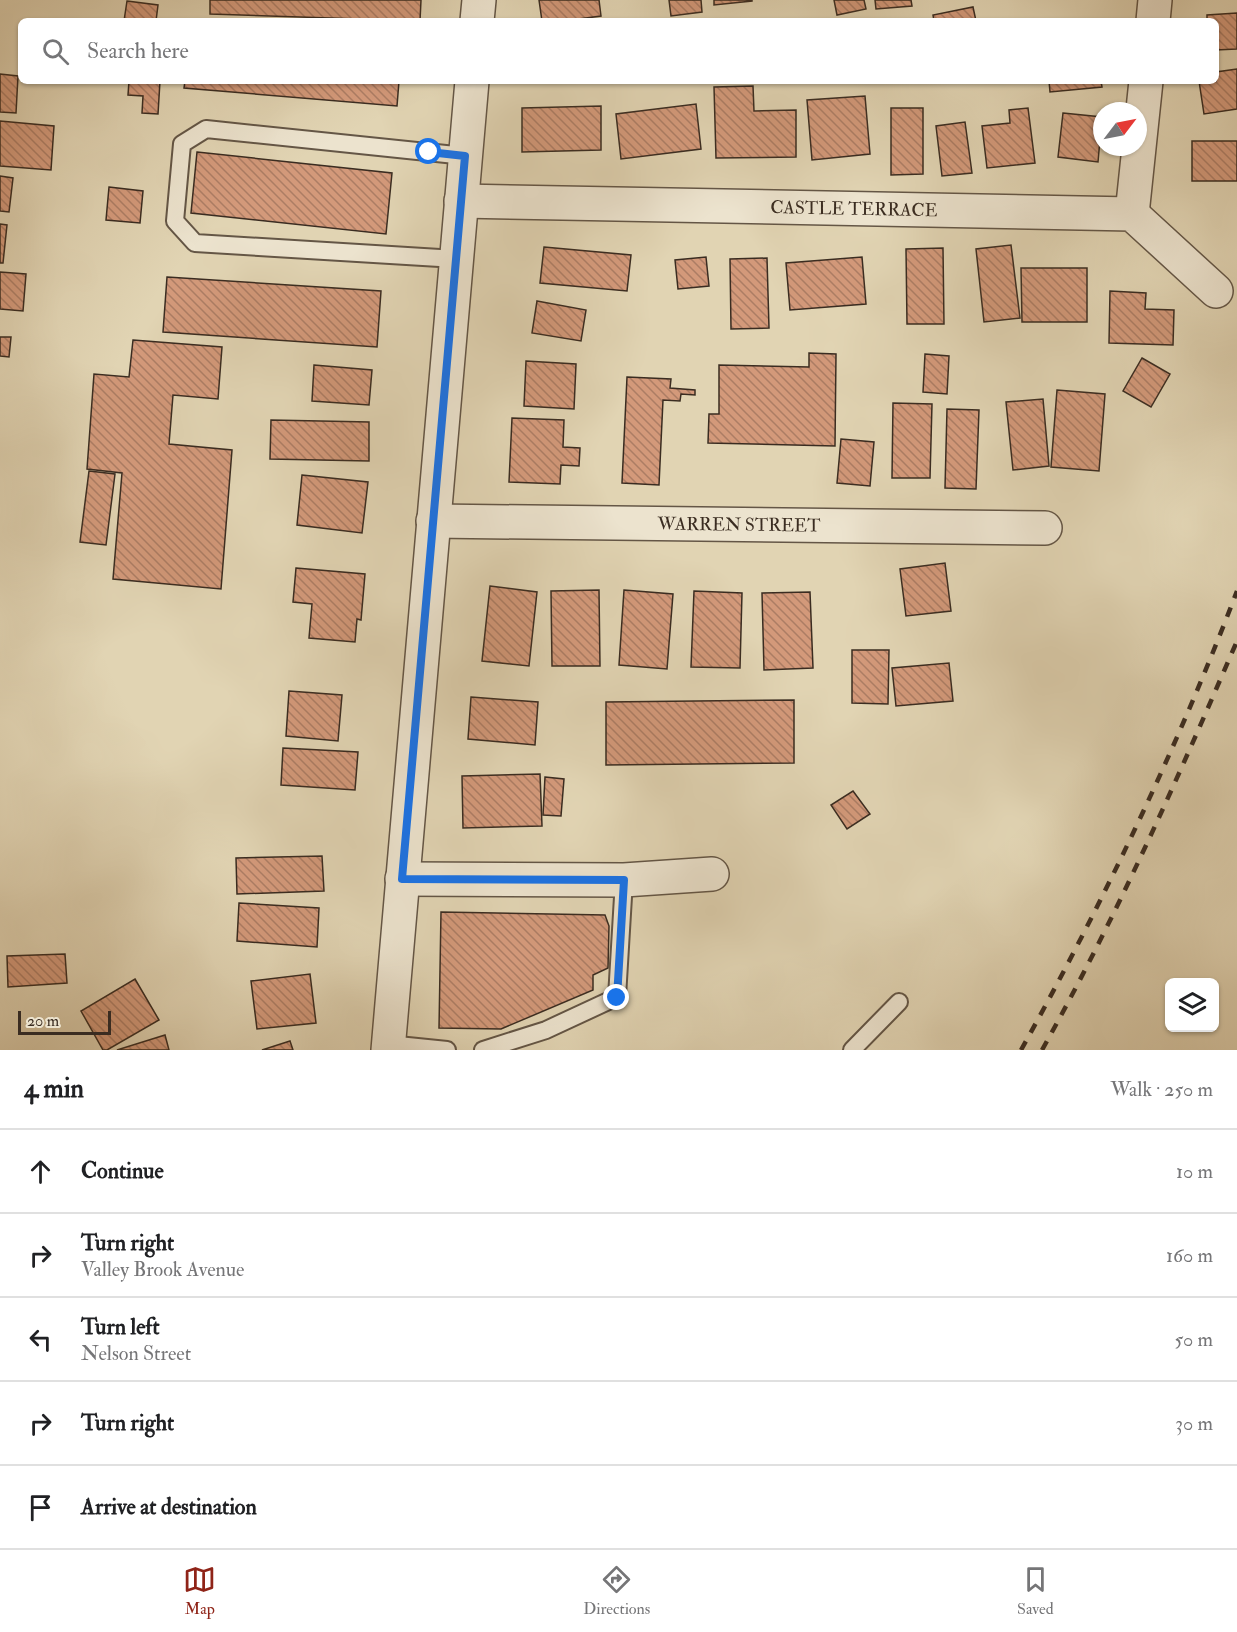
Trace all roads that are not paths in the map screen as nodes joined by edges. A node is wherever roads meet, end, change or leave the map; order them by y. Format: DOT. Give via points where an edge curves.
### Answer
graph roads {
  1 [pos="479,0"];
  2 [pos="1155,0"];
  3 [pos="477,18"];
  4 [pos="1153,18"];
  5 [pos="472,84"];
  6 [pos="1146,84"];
  7 [pos="465,156"];
  8 [pos="461,201"];
  9 [pos="1132,214"];
  10 [pos="456,260"];
  11 [pos="1216,291"];
  12 [pos="433,521"];
  13 [pos="1045,528"];
  14 [pos="712,874"];
  15 [pos="402,879"];
  16 [pos="624,880"];
  17 [pos="899,1002"];
  18 [pos="388,1047"];
  19 [pos="447,1050"];
  20 [pos="483,1050"];
  21 [pos="852,1050"];
  1 -- 3 [label="street"];
  2 -- 4 [label="street"];
  5 -- 7 [label="street"];
  6 -- 9 [label="street"];
  7 -- 8 [label="street"];
  7 -- 10 [label="lane" via="206,129 182,144 175,221 195,243"];
  8 -- 9 [label="street, CASTLE TERRACE"];
  8 -- 10 [label="street"];
  9 -- 11 [label="street"];
  10 -- 12 [label="street"];
  12 -- 13 [label="street, WARREN STREET"];
  12 -- 15 [label="street"];
  14 -- 16 [label="street"];
  15 -- 16 [label="street"];
  15 -- 18 [label="street"];
  16 -- 20 [label="lane" via="617,998 546,1030"];
  17 -- 21 [label="lane"];
  18 -- 19 [label="lane"];
}
